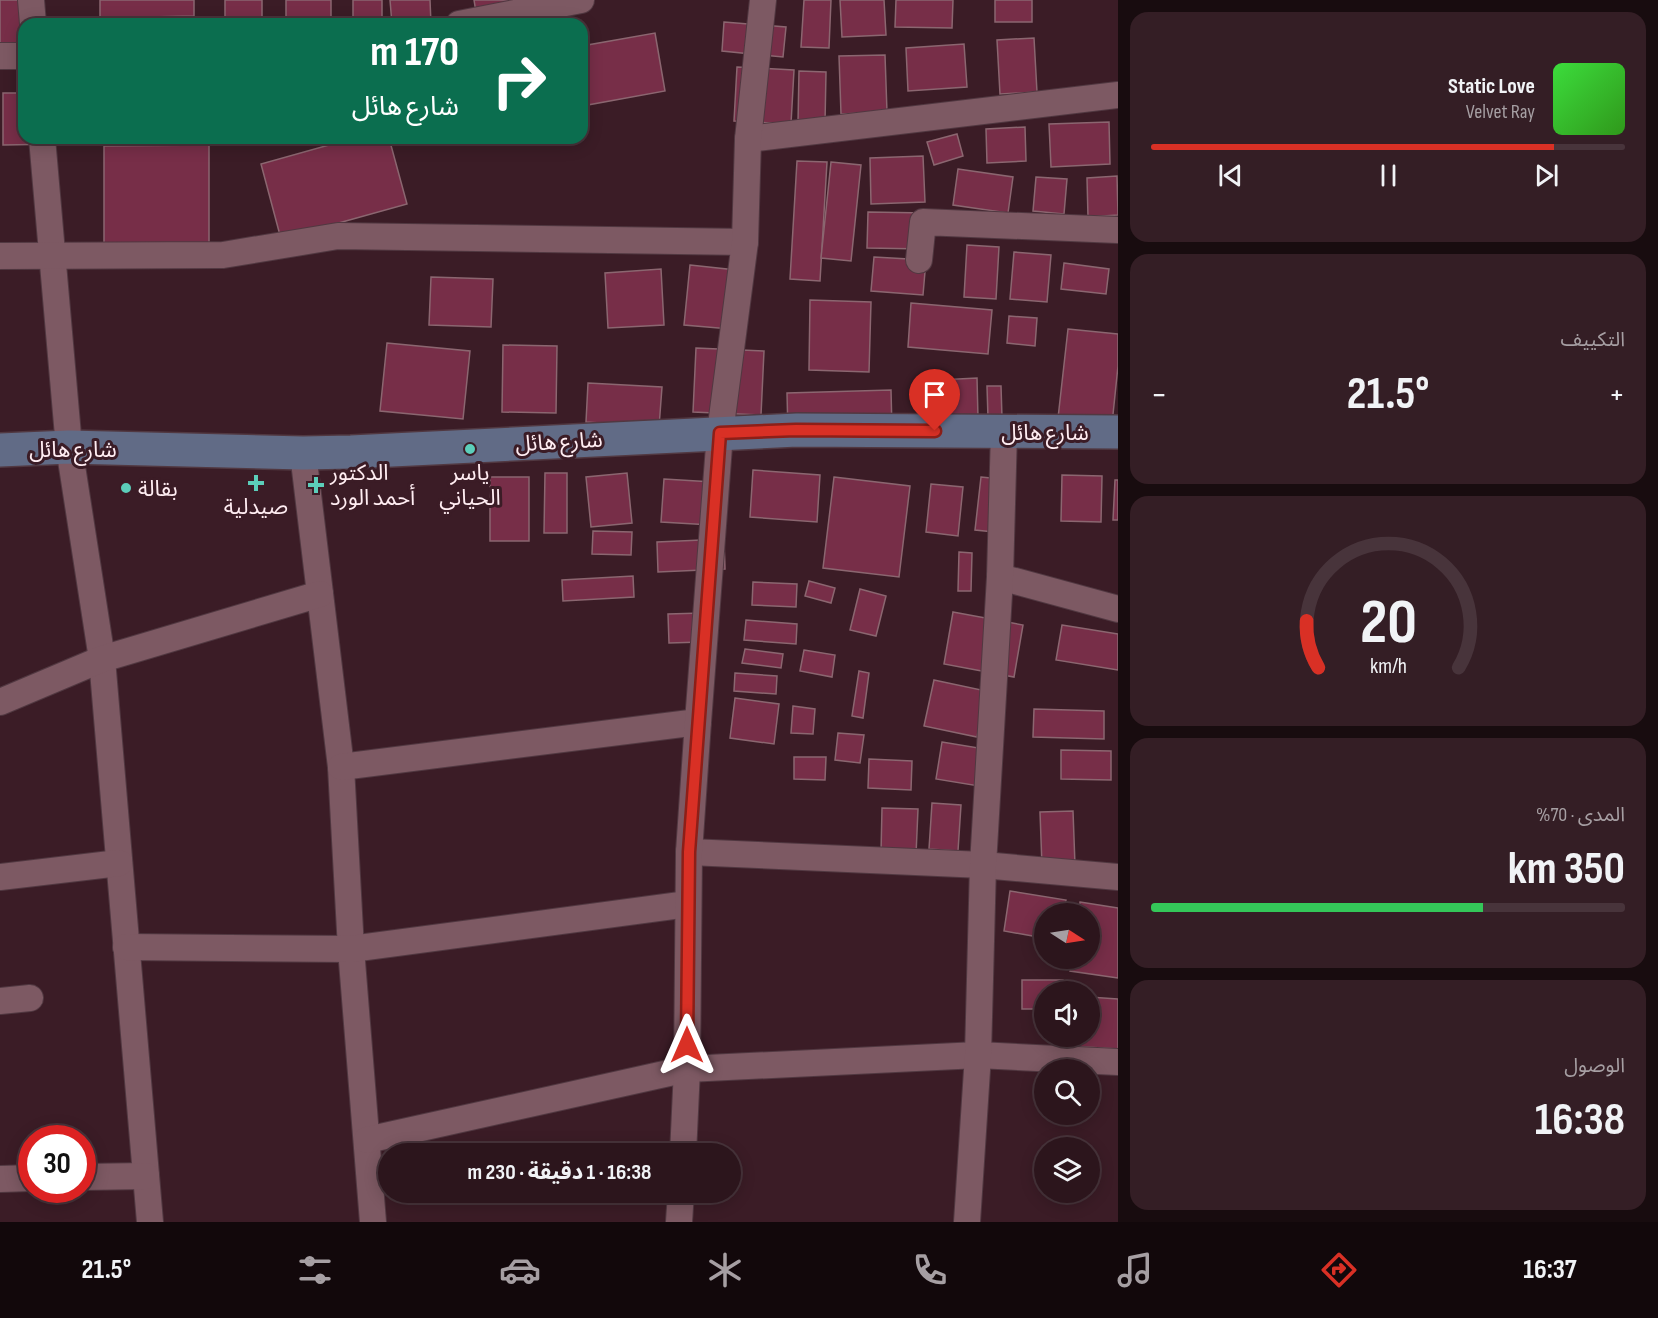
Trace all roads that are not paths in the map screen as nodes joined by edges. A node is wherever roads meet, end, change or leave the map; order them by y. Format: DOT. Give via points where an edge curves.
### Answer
graph roads {
  1 [pos="31,0"];
  2 [pos="581,0"];
  3 [pos="763,0"];
  4 [pos="32,18"];
  5 [pos="490,18"];
  6 [pos="0,56"];
  7 [pos="18,56"];
  8 [pos="1118,95"];
  9 [pos="748,140"];
  10 [pos="43,144"];
  11 [pos="1118,230"];
  12 [pos="745,242"];
  13 [pos="0,256"];
  14 [pos="52,256"];
  15 [pos="918,260"];
  16 [pos="1004,431"];
  17 [pos="1118,432"];
  18 [pos="720,433"];
  19 [pos="69,447"];
  20 [pos="0,450"];
  21 [pos="303,453"];
  22 [pos="1000,577"];
  23 [pos="320,594"];
  24 [pos="1118,609"];
  25 [pos="102,659"];
  26 [pos="0,702"];
  27 [pos="698,722"];
  28 [pos="341,768"];
  29 [pos="689,852"];
  30 [pos="119,863"];
  31 [pos="983,866"];
  32 [pos="0,877"];
  33 [pos="1118,877"];
  34 [pos="688,904"];
  35 [pos="126,947"];
  36 [pos="351,949"];
  37 [pos="30,998"];
  38 [pos="0,1001"];
  39 [pos="978,1055"];
  40 [pos="1118,1062"];
  41 [pos="687,1069"];
  42 [pos="367,1140"];
  43 [pos="683,1143"];
  44 [pos="146,1176"];
  45 [pos="96,1177"];
  46 [pos="18,1178"];
  47 [pos="0,1179"];
  48 [pos="680,1203"];
  49 [pos="150,1222"];
  50 [pos="373,1222"];
  51 [pos="679,1222"];
  52 [pos="967,1222"];
  1 -- 4 [label="street"];
  2 -- 5 [label="street"];
  3 -- 9 [label="street"];
  6 -- 7 [label="street"];
  8 -- 9 [label="street"];
  9 -- 12 [label="street"];
  10 -- 14 [label="street"];
  11 -- 15 [label="street" via="923,222"];
  12 -- 14 [label="street" via="338,236 223,255"];
  12 -- 18 [label="street"];
  13 -- 14 [label="street"];
  14 -- 19 [label="street"];
  16 -- 17 [label="street, شارع هائل"];
  16 -- 18 [label="street, شارع هائل"];
  16 -- 22 [label="street"];
  18 -- 21 [label="street, شارع هائل"];
  18 -- 27 [label="street"];
  19 -- 20 [label="street, شارع هائل"];
  19 -- 21 [label="street, شارع هائل"];
  19 -- 25 [label="street"];
  21 -- 23 [label="street"];
  22 -- 24 [label="street"];
  22 -- 31 [label="street"];
  23 -- 25 [label="street"];
  23 -- 28 [label="street"];
  25 -- 26 [label="street"];
  25 -- 30 [label="street"];
  27 -- 28 [label="street"];
  27 -- 29 [label="street"];
  28 -- 36 [label="street"];
  29 -- 31 [label="street"];
  29 -- 34 [label="street"];
  30 -- 32 [label="street"];
  30 -- 35 [label="street"];
  31 -- 33 [label="street"];
  31 -- 39 [label="street"];
  34 -- 36 [label="street"];
  34 -- 41 [label="street"];
  35 -- 36 [label="street"];
  35 -- 44 [label="street"];
  36 -- 42 [label="street"];
  37 -- 38 [label="street"];
  39 -- 40 [label="street"];
  39 -- 41 [label="street"];
  39 -- 52 [label="street"];
  41 -- 42 [label="street"];
  41 -- 43 [label="street"];
  42 -- 50 [label="street"];
  44 -- 45 [label="street"];
  44 -- 49 [label="street"];
  46 -- 47 [label="street"];
  48 -- 51 [label="street"];
}
